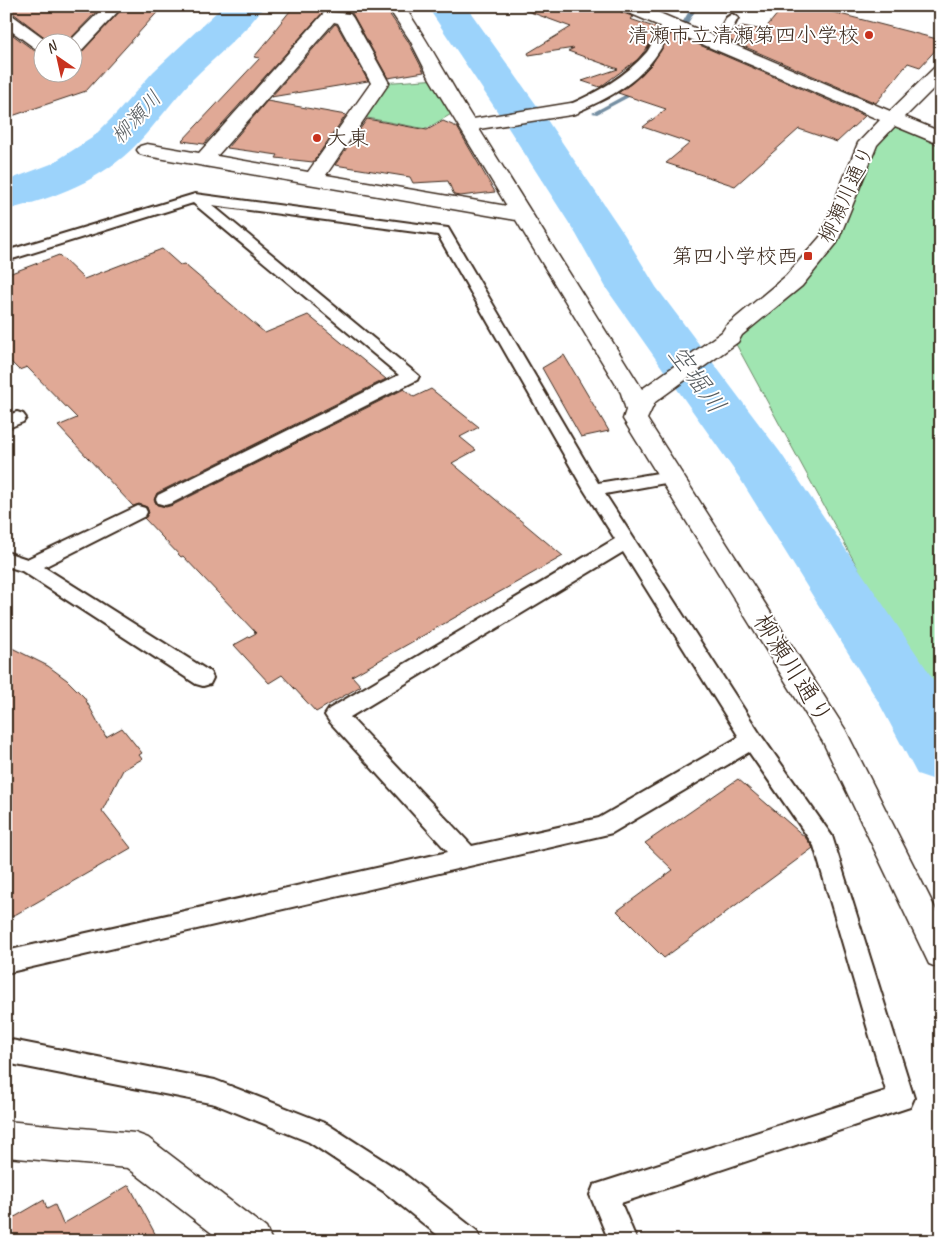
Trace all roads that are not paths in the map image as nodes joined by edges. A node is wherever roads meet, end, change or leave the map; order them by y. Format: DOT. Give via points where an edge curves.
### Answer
graph roads {
  1 [pos="88,6"];
  2 [pos="395,6"];
  3 [pos="628,6"];
  4 [pos="678,6"];
  5 [pos="110,12"];
  6 [pos="732,18"];
  7 [pos="10,26"];
  8 [pos="678,28"];
  9 [pos="32,39"];
  10 [pos="82,40"];
  11 [pos="718,45"];
  12 [pos="941,71"];
  13 [pos="571,109"];
  14 [pos="893,119"];
  15 [pos="470,125"];
  16 [pos="941,139"];
  17 [pos="147,150"];
  18 [pos="204,159"];
  19 [pos="314,178"];
  20 [pos="196,198"];
  21 [pos="524,214"];
  22 [pos="6,256"];
  23 [pos="643,403"];
  24 [pos="670,477"];
  25 [pos="593,490"];
  26 [pos="165,499"];
  27 [pos="138,512"];
  28 [pos="625,542"];
  29 [pos="6,559"];
  30 [pos="29,566"];
  31 [pos="203,678"];
  32 [pos="752,740"];
  33 [pos="467,857"];
  34 [pos="941,954"];
  35 [pos="6,962"];
  36 [pos="6,1051"];
  37 [pos="6,1139"];
  38 [pos="253,1241"];
  39 [pos="467,1241"];
  40 [pos="623,1241"];
  1 -- 5 [label="street"];
  2 -- 15 [label="street, 柳瀬川通り"];
  3 -- 8 [label="street"];
  4 -- 8 [label="street"];
  5 -- 10 [label="street"];
  6 -- 11 [label="lane"];
  7 -- 9 [label="street"];
  8 -- 11 [label="street"];
  8 -- 13 [label="lane" via="620,84"];
  11 -- 14 [label="street"];
  12 -- 14 [label="street, 柳瀬川通り"];
  13 -- 15 [label="street"];
  14 -- 16 [label="street"];
  14 -- 23 [label="street, 柳瀬川通り" via="868,143 830,239 794,281 730,337"];
  15 -- 21 [label="street, 柳瀬川通り"];
  17 -- 18 [label="street"];
  18 -- 19 [label="street"];
  18 -- 19 [label="street" via="330,17 344,18 380,83"];
  19 -- 21 [label="street"];
  20 -- 22 [label="lane"];
  20 -- 25 [label="lane" via="443,231"];
  20 -- 26 [label="lane" via="411,376"];
  21 -- 23 [label="street, 柳瀬川通り" via="633,393"];
  23 -- 24 [label="street, 柳瀬川通り" via="635,419"];
  24 -- 25 [label="lane"];
  24 -- 34 [label="street, 柳瀬川通り" via="835,736"];
  25 -- 28 [label="lane"];
  27 -- 30 [label="lane"];
  28 -- 32 [label="lane"];
  28 -- 33 [label="lane" via="336,715"];
  29 -- 30 [label="lane"];
  30 -- 31 [label="lane"];
  32 -- 33 [label="lane" via="604,826"];
  32 -- 40 [label="lane" via="824,843 901,1098 604,1195"];
  33 -- 35 [label="lane"];
  36 -- 39 [label="lane" via="215,1092 318,1133 393,1182"];
  37 -- 38 [label="street" via="136,1151"];
}
